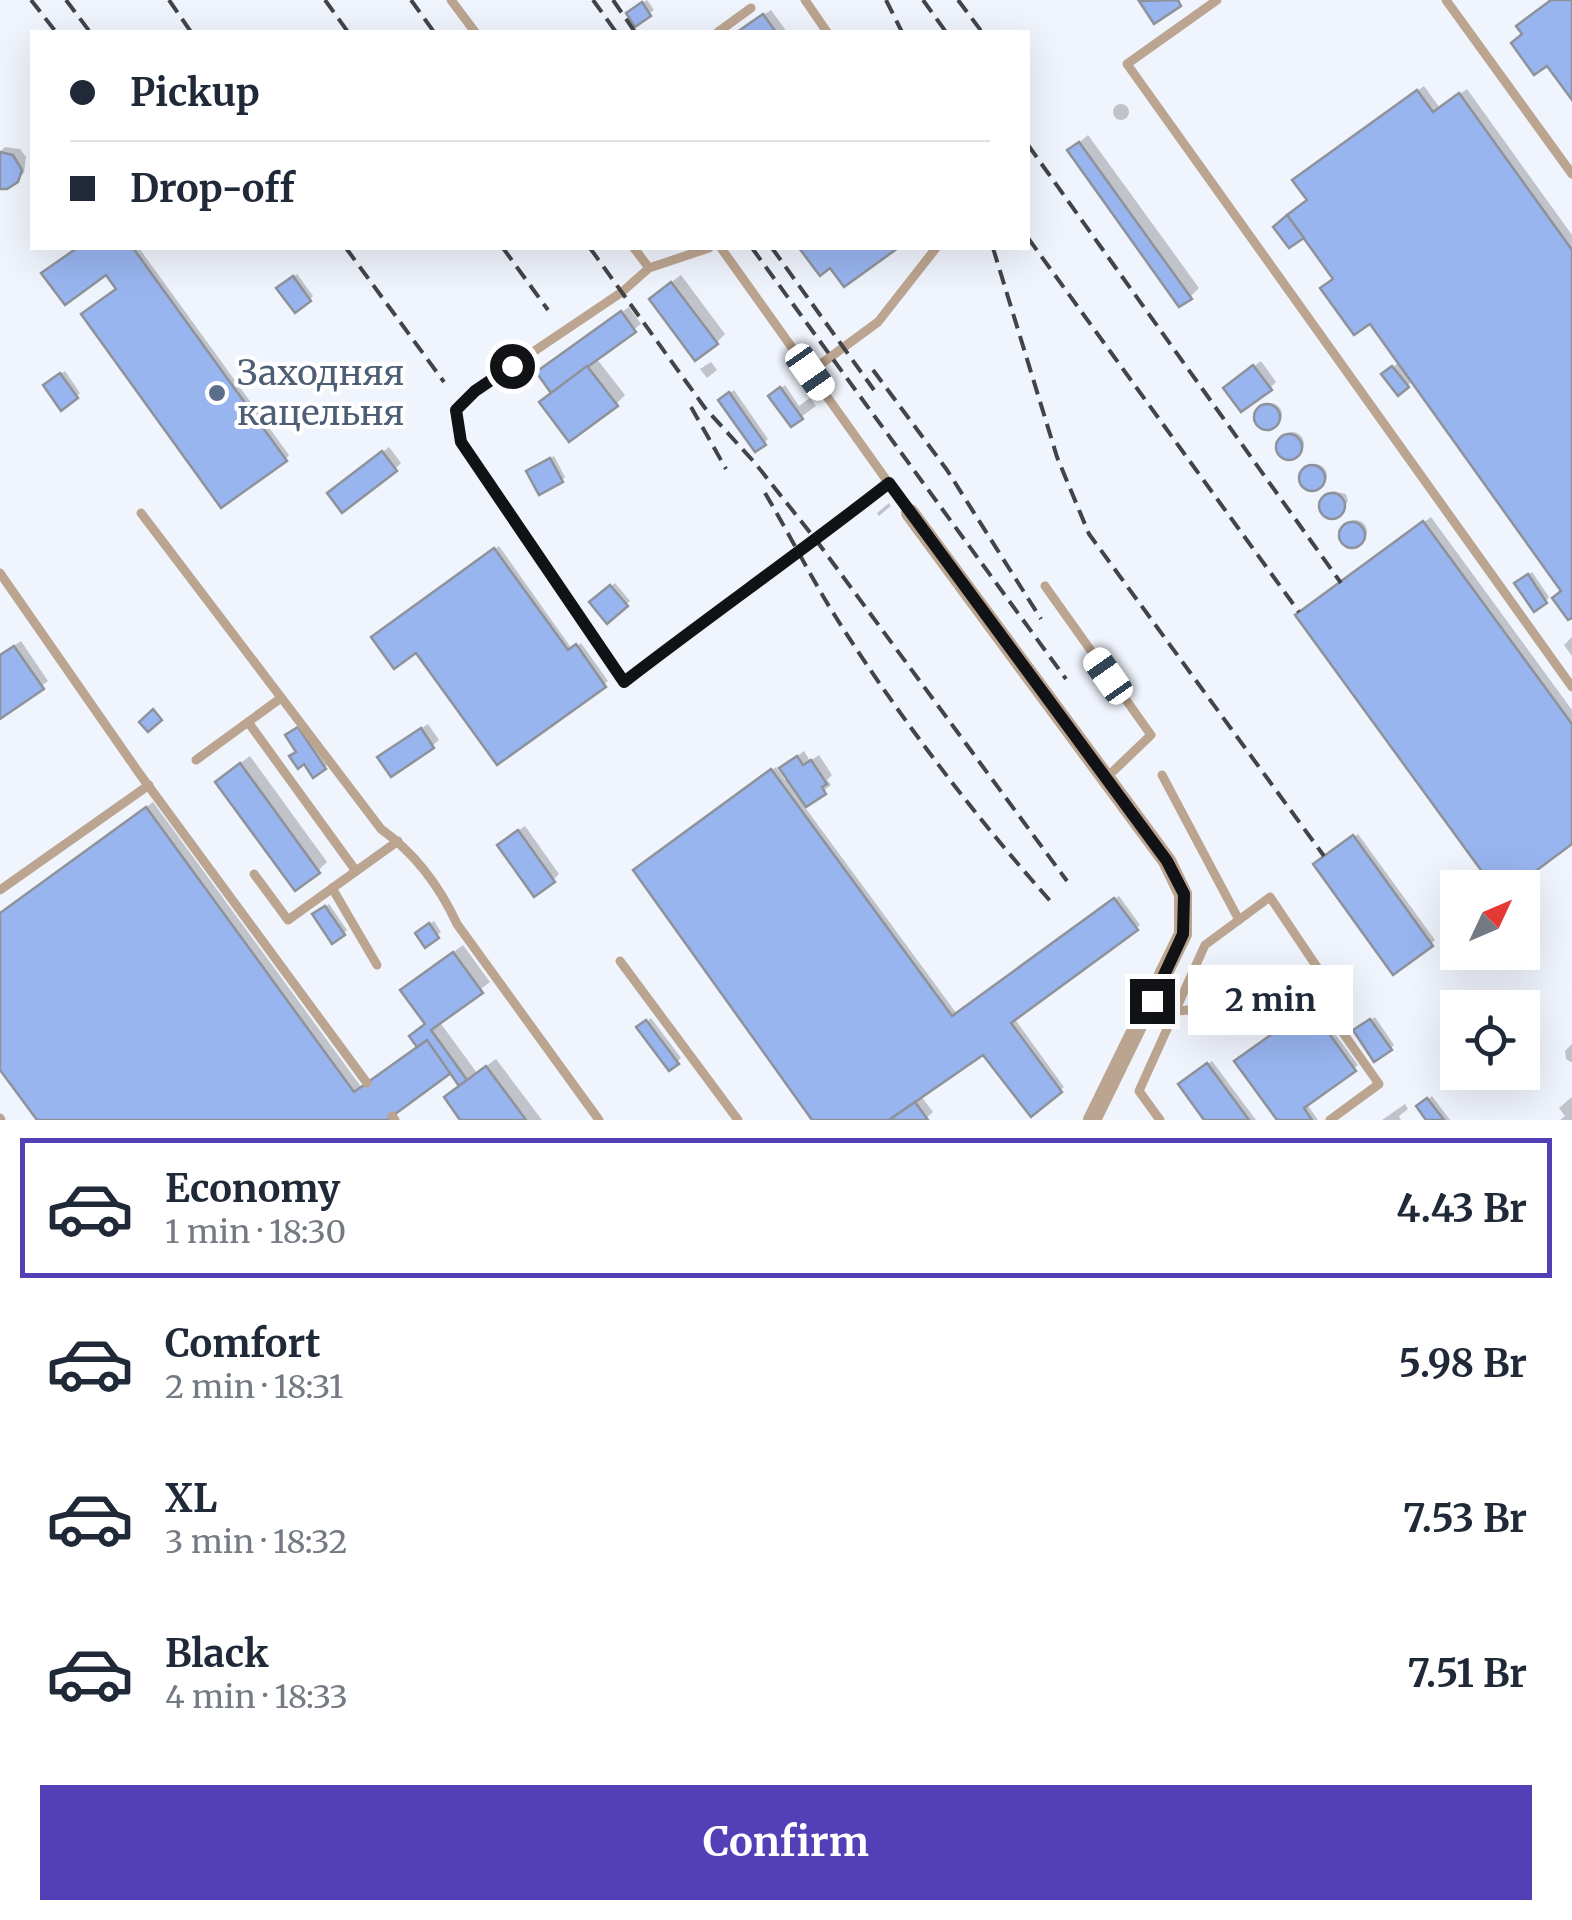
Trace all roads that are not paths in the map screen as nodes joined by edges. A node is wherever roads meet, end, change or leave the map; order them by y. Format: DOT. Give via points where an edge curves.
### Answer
graph roads {
  1 [pos="451,0"];
  2 [pos="804,0"];
  3 [pos="1216,0"];
  4 [pos="1446,0"];
  5 [pos="751,8"];
  6 [pos="474,30"];
  7 [pos="721,30"];
  8 [pos="826,30"];
  9 [pos="1572,174"];
  10 [pos="636,250"];
  11 [pos="702,250"];
  12 [pos="723,250"];
  13 [pos="934,250"];
  14 [pos="649,268"];
  15 [pos="810,372"];
  16 [pos="889,483"];
  17 [pos="141,512"];
  18 [pos="910,513"];
  19 [pos="0,573"];
  20 [pos="1046,586"];
  21 [pos="1572,687"];
  22 [pos="281,698"];
  23 [pos="248,722"];
  24 [pos="196,760"];
  25 [pos="1162,775"];
  26 [pos="1106,779"];
  27 [pos="149,785"];
  28 [pos="398,841"];
  29 [pos="356,871"];
  30 [pos="254,874"];
  31 [pos="332,888"];
  32 [pos="0,890"];
  33 [pos="1239,920"];
  34 [pos="620,960"];
  35 [pos="377,965"];
  36 [pos="1325,1000"];
  37 [pos="1176,1011"];
  38 [pos="367,1083"];
  39 [pos="599,1120"];
  40 [pos="738,1120"];
  41 [pos="1092,1120"];
  42 [pos="1160,1120"];
  43 [pos="1330,1120"];
  1 -- 6 [label="lane"];
  2 -- 8 [label="lane"];
  3 -- 21 [label="lane" via="1127,64"];
  4 -- 9 [label="lane"];
  5 -- 7 [label="lane"];
  10 -- 14 [label="lane"];
  11 -- 14 [label="lane"];
  12 -- 15 [label="lane"];
  13 -- 15 [label="lane" via="878,322"];
  14 -- 16 [label="lane" via="456,410 461,442 624,682"];
  15 -- 16 [label="lane"];
  16 -- 18 [label="lane"];
  17 -- 22 [label="lane"];
  18 -- 26 [label="street"];
  19 -- 27 [label="lane"];
  20 -- 26 [label="lane" via="1151,735"];
  22 -- 23 [label="lane"];
  22 -- 28 [label="lane" via="381,829"];
  23 -- 24 [label="lane"];
  23 -- 29 [label="lane"];
  25 -- 33 [label="lane"];
  26 -- 41 [label="street" via="1184,894 1183,934"];
  27 -- 32 [label="lane"];
  27 -- 38 [label="lane"];
  28 -- 29 [label="lane"];
  28 -- 39 [label="lane" via="416,857"];
  29 -- 31 [label="lane"];
  30 -- 31 [label="lane" via="288,920"];
  31 -- 35 [label="lane"];
  33 -- 36 [label="lane" via="1270,897 1326,979"];
  33 -- 37 [label="lane" via="1206,946"];
  34 -- 40 [label="lane"];
  36 -- 37 [label="lane"];
  36 -- 43 [label="lane" via="1379,1084"];
  37 -- 42 [label="lane" via="1139,1091"];
}
